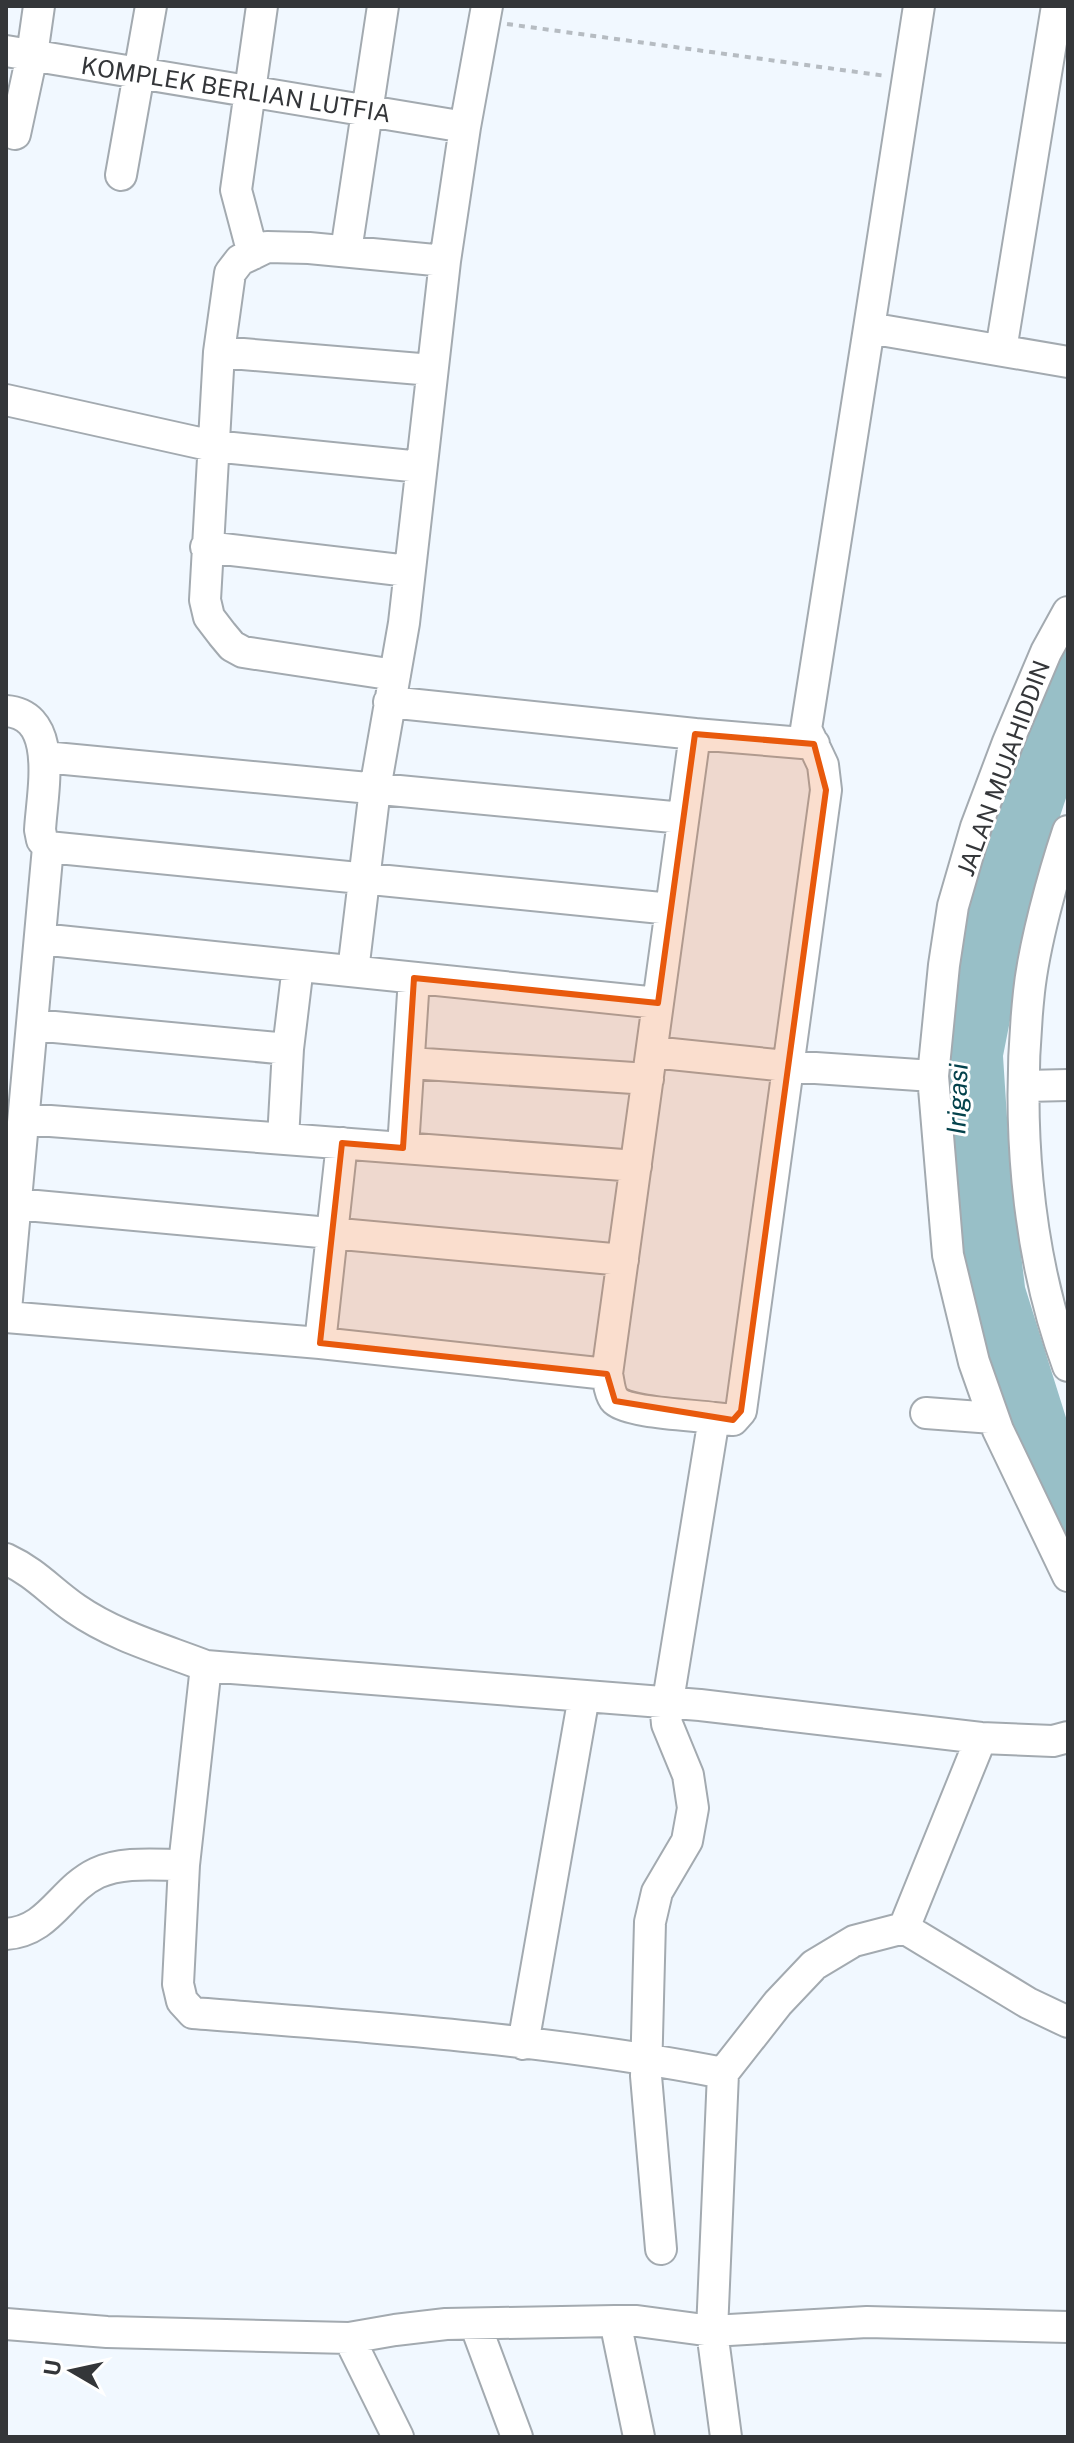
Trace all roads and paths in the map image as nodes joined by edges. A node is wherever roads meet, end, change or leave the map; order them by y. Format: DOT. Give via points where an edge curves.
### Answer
graph roads {
  1 [pos="39,6"];
  2 [pos="151,6"];
  3 [pos="262,6"];
  4 [pos="383,6"];
  5 [pos="919,6"];
  6 [pos="1057,6"];
  7 [pos="486,13"];
  8 [pos="19,53"];
  9 [pos="139,73"];
  10 [pos="907,79"];
  11 [pos="249,91"];
  12 [pos="367,111"];
  13 [pos="465,127"];
  14 [pos="15,134"];
  15 [pos="121,175"];
  16 [pos="346,251"];
  17 [pos="253,254"];
  18 [pos="445,261"];
  19 [pos="869,328"];
  20 [pos="1001,350"];
  21 [pos="219,352"];
  22 [pos="1068,362"];
  23 [pos="432,370"];
  24 [pos="6,400"];
  25 [pos="213,446"];
  26 [pos="421,467"];
  27 [pos="206,547"];
  28 [pos="408,571"];
  29 [pos="1068,612"];
  30 [pos="392,688"];
  31 [pos="6,711"];
  32 [pos="695,734"];
  33 [pos="814,744"];
  34 [pos="44,757"];
  35 [pos="375,789"];
  36 [pos="683,818"];
  37 [pos="1068,831"];
  38 [pos="48,847"];
  39 [pos="365,879"];
  40 [pos="671,909"];
  41 [pos="40,939"];
  42 [pos="298,966"];
  43 [pos="353,971"];
  44 [pos="414,978"];
  45 [pos="658,1003"];
  46 [pos="33,1025"];
  47 [pos="288,1049"];
  48 [pos="410,1063"];
  49 [pos="650,1065"];
  50 [pos="786,1066"];
  51 [pos="933,1076"];
  52 [pos="1068,1085"];
  53 [pos="1026,1086"];
  54 [pos="24,1119"];
  55 [pos="283,1139"];
  56 [pos="342,1143"];
  57 [pos="403,1148"];
  58 [pos="636,1166"];
  59 [pos="15,1204"];
  60 [pos="332,1233"];
  61 [pos="623,1260"];
  62 [pos="6,1310"];
  63 [pos="6,1317"];
  64 [pos="320,1343"];
  65 [pos="1068,1366"];
  66 [pos="607,1374"];
  67 [pos="926,1413"];
  68 [pos="714,1418"];
  69 [pos="993,1418"];
  70 [pos="6,1559"];
  71 [pos="1068,1576"];
  72 [pos="206,1666"];
  73 [pos="584,1696"];
  74 [pos="669,1703"];
  75 [pos="1068,1737"];
  76 [pos="981,1738"];
  77 [pos="184,1865"];
  78 [pos="904,1928"];
  79 [pos="6,1934"];
  80 [pos="1068,2022"];
  81 [pos="523,2044"];
  82 [pos="647,2058"];
  83 [pos="723,2073"];
  84 [pos="661,2249"];
  85 [pos="615,2321"];
  86 [pos="6,2324"];
  87 [pos="475,2324"];
  88 [pos="1068,2327"];
  89 [pos="712,2331"];
  90 [pos="349,2338"];
  91 [pos="398,2437"];
  92 [pos="517,2437"];
  93 [pos="639,2437"];
  94 [pos="726,2437"];
  1 -- 8 [label="street"];
  2 -- 9 [label="street"];
  3 -- 11 [label="street"];
  4 -- 12 [label="street"];
  5 -- 10 [label="street"];
  6 -- 20 [label="street"];
  7 -- 10 [label="path"];
  7 -- 13 [label="street"];
  8 -- 9 [label="street, KOMPLEK BERLIAN LUTFIA"];
  8 -- 14 [label="street"];
  9 -- 11 [label="street, KOMPLEK BERLIAN LUTFIA"];
  9 -- 15 [label="street"];
  10 -- 19 [label="street"];
  11 -- 12 [label="street, KOMPLEK BERLIAN LUTFIA"];
  11 -- 17 [label="street" via="236,190"];
  12 -- 13 [label="street, KOMPLEK BERLIAN LUTFIA"];
  12 -- 16 [label="street"];
  13 -- 18 [label="street"];
  16 -- 17 [label="street" via="267,247"];
  16 -- 18 [label="street"];
  17 -- 21 [label="street" via="230,273"];
  18 -- 23 [label="street"];
  19 -- 20 [label="street"];
  19 -- 33 [label="street" via="806,729"];
  20 -- 22 [label="street"];
  21 -- 23 [label="street"];
  21 -- 25 [label="street"];
  23 -- 26 [label="street"];
  24 -- 25 [label="street"];
  25 -- 26 [label="street"];
  25 -- 27 [label="street"];
  26 -- 28 [label="street"];
  27 -- 28 [label="street"];
  27 -- 30 [label="street" via="209,617 232,646"];
  28 -- 30 [label="street"];
  29 -- 51 [label="street, JALAN MUJAHIDDIN" via="1008,742 953,906"];
  30 -- 32 [label="street"];
  30 -- 35 [label="street"];
  31 -- 34 [label="street" via="18,712 34,724"];
  32 -- 33 [label="street"];
  32 -- 36 [label="street"];
  33 -- 50 [label="street" via="826,790"];
  34 -- 35 [label="street"];
  34 -- 38 [label="street" via="40,830"];
  35 -- 36 [label="street"];
  35 -- 39 [label="street"];
  36 -- 40 [label="street"];
  37 -- 53 [label="street" via="1029,988"];
  38 -- 39 [label="street"];
  38 -- 41 [label="street"];
  39 -- 40 [label="street"];
  39 -- 43 [label="street"];
  40 -- 45 [label="street"];
  41 -- 42 [label="street"];
  41 -- 46 [label="street"];
  42 -- 43 [label="street"];
  42 -- 47 [label="street"];
  43 -- 44 [label="street"];
  44 -- 45 [label="street"];
  44 -- 48 [label="street"];
  45 -- 49 [label="street"];
  46 -- 47 [label="street"];
  46 -- 54 [label="street"];
  47 -- 55 [label="street"];
  48 -- 49 [label="street"];
  48 -- 57 [label="street"];
  49 -- 50 [label="street"];
  49 -- 58 [label="street"];
  50 -- 51 [label="street"];
  50 -- 68 [label="street" via="741,1411 733,1420"];
  51 -- 69 [label="street, JALAN MUJAHIDDIN" via="948,1255"];
  52 -- 53 [label="street"];
  53 -- 65 [label="street" via="1031,1208 1050,1311"];
  54 -- 55 [label="street"];
  54 -- 59 [label="street"];
  55 -- 56 [label="street"];
  56 -- 57 [label="street"];
  56 -- 60 [label="street"];
  57 -- 58 [label="street"];
  58 -- 61 [label="street"];
  59 -- 60 [label="street"];
  59 -- 62 [label="street"];
  60 -- 61 [label="street"];
  60 -- 64 [label="street"];
  61 -- 66 [label="street"];
  63 -- 64 [label="street"];
  64 -- 66 [label="street"];
  66 -- 68 [label="street" via="619,1404"];
  67 -- 69 [label="street"];
  68 -- 74 [label="street"];
  69 -- 71 [label="street, JALAN MUJAHIDDIN"];
  70 -- 72 [label="street" via="118,1634"];
  72 -- 73 [label="street"];
  72 -- 77 [label="street"];
  73 -- 74 [label="street"];
  73 -- 81 [label="street"];
  74 -- 76 [label="street"];
  74 -- 82 [label="street" via="667,1724 688,1775 693,1808 687,1841 657,1892 650,1922"];
  75 -- 76 [label="street"];
  76 -- 78 [label="street"];
  77 -- 79 [label="street" via="127,1865 98,1872 32,1929"];
  77 -- 81 [label="street" via="178,1984 182,2001 193,2013"];
  78 -- 80 [label="street"];
  78 -- 83 [label="street" via="854,1941 814,1965"];
  81 -- 82 [label="street"];
  82 -- 83 [label="street"];
  82 -- 84 [label="street"];
  83 -- 89 [label="street"];
  85 -- 87 [label="street"];
  85 -- 89 [label="street"];
  85 -- 93 [label="street"];
  86 -- 90 [label="street"];
  87 -- 90 [label="street"];
  87 -- 92 [label="street"];
  88 -- 89 [label="street" via="867,2322"];
  89 -- 94 [label="street"];
  90 -- 91 [label="street"];
}
